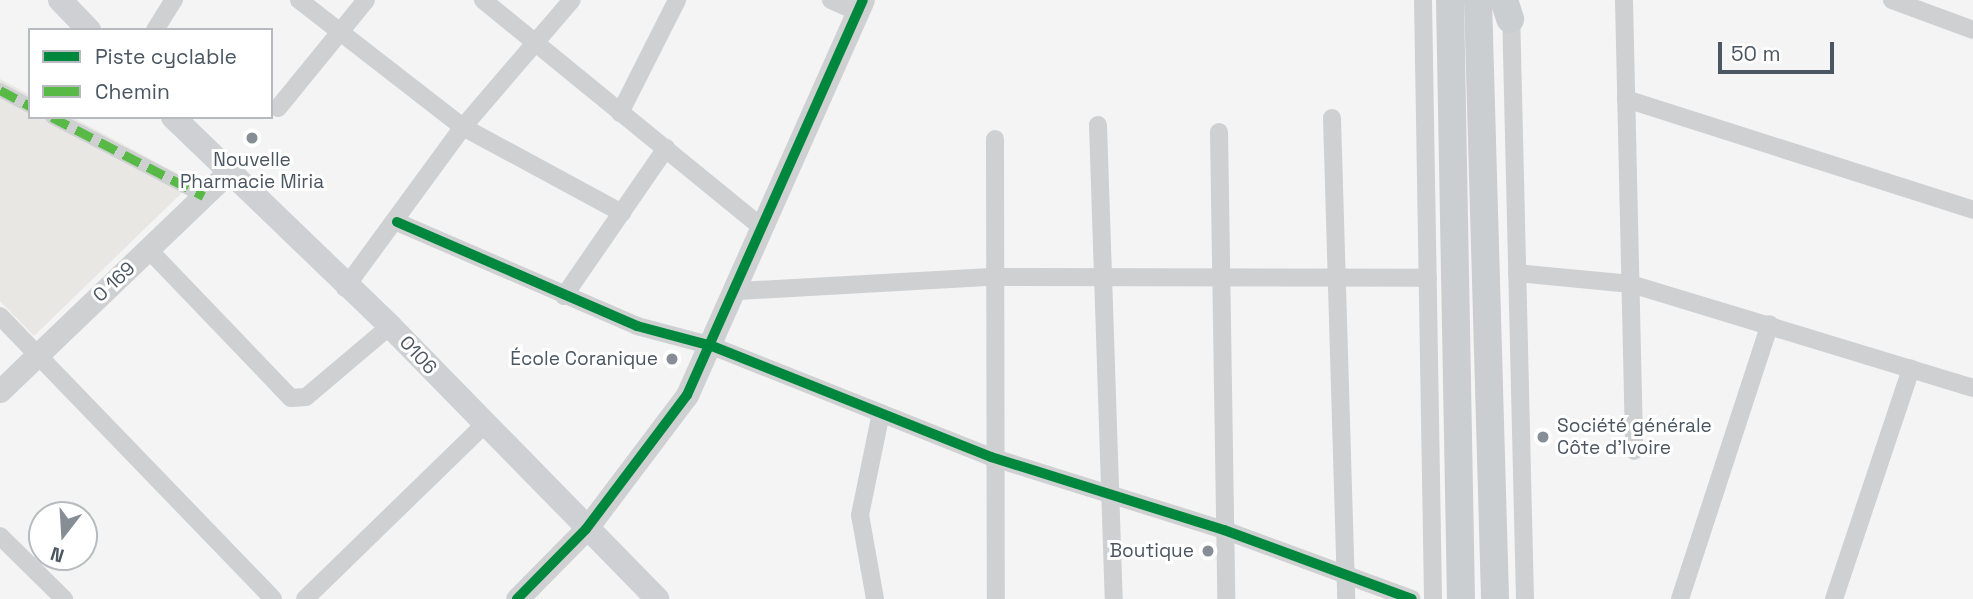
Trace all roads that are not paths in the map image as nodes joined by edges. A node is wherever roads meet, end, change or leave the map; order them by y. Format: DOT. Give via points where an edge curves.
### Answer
graph roads {
  1 [pos="60,0"];
  2 [pos="174,0"];
  3 [pos="299,0"];
  4 [pos="366,0"];
  5 [pos="483,0"];
  6 [pos="572,0"];
  7 [pos="677,0"];
  8 [pos="831,0"];
  9 [pos="1423,0"];
  10 [pos="1450,0"];
  11 [pos="1478,0"];
  12 [pos="1624,0"];
  13 [pos="1892,0"];
  14 [pos="861,6"];
  15 [pos="1509,6"];
  16 [pos="87,28"];
  17 [pos="156,28"];
  18 [pos="1973,30"];
  19 [pos="341,33"];
  20 [pos="535,44"];
  21 [pos="0,90"];
  22 [pos="1626,99"];
  23 [pos="28,105"];
  24 [pos="278,108"];
  25 [pos="620,113"];
  26 [pos="1332,118"];
  27 [pos="56,119"];
  28 [pos="175,119"];
  29 [pos="1098,125"];
  30 [pos="463,127"];
  31 [pos="1219,132"];
  32 [pos="995,139"];
  33 [pos="666,148"];
  34 [pos="227,173"];
  35 [pos="204,196"];
  36 [pos="1973,210"];
  37 [pos="622,213"];
  38 [pos="397,222"];
  39 [pos="763,228"];
  40 [pos="149,250"];
  41 [pos="1517,273"];
  42 [pos="1335,274"];
  43 [pos="991,277"];
  44 [pos="1221,278"];
  45 [pos="1428,278"];
  46 [pos="1105,281"];
  47 [pos="1631,284"];
  48 [pos="345,288"];
  49 [pos="738,292"];
  50 [pos="564,296"];
  51 [pos="0,316"];
  52 [pos="1770,324"];
  53 [pos="390,326"];
  54 [pos="712,346"];
  55 [pos="38,354"];
  56 [pos="1911,369"];
  57 [pos="1973,388"];
  58 [pos="0,391"];
  59 [pos="881,413"];
  60 [pos="484,425"];
  61 [pos="1634,451"];
  62 [pos="991,457"];
  63 [pos="1113,494"];
  64 [pos="586,528"];
  65 [pos="1224,530"];
  66 [pos="0,536"];
  67 [pos="1345,576"];
  68 [pos="64,599"];
  69 [pos="273,599"];
  70 [pos="305,599"];
  71 [pos="517,599"];
  72 [pos="657,599"];
  73 [pos="875,599"];
  74 [pos="996,599"];
  75 [pos="1114,599"];
  76 [pos="1226,599"];
  77 [pos="1346,599"];
  78 [pos="1412,599"];
  79 [pos="1433,599"];
  80 [pos="1461,599"];
  81 [pos="1495,599"];
  82 [pos="1525,599"];
  83 [pos="1680,599"];
  84 [pos="1834,599"];
  1 -- 16 [label="main road"];
  2 -- 17 [label="street"];
  3 -- 19 [label="street"];
  4 -- 19 [label="street"];
  5 -- 20 [label="street"];
  6 -- 20 [label="street"];
  7 -- 25 [label="street"];
  8 -- 14 [label="street"];
  9 -- 45 [label="street"];
  10 -- 80 [label="main road"];
  11 -- 81 [label="main road"];
  12 -- 22 [label="street"];
  13 -- 18 [label="street"];
  14 -- 39 [label="street"];
  15 -- 41 [label="street"];
  19 -- 24 [label="street"];
  19 -- 30 [label="street"];
  20 -- 25 [label="street"];
  20 -- 30 [label="street"];
  21 -- 23 [label="street"];
  22 -- 36 [label="street"];
  22 -- 47 [label="street"];
  25 -- 33 [label="street"];
  26 -- 42 [label="street"];
  27 -- 35 [label="street"];
  28 -- 34 [label="main road, O106"];
  29 -- 46 [label="street"];
  30 -- 37 [label="street"];
  30 -- 38 [label="street"];
  31 -- 44 [label="street"];
  32 -- 43 [label="street"];
  33 -- 37 [label="street"];
  33 -- 39 [label="street"];
  34 -- 35 [label="street, O 169"];
  34 -- 48 [label="main road, O106"];
  35 -- 40 [label="street, O 169"];
  37 -- 50 [label="street"];
  38 -- 48 [label="street"];
  38 -- 50 [label="street"];
  39 -- 49 [label="street"];
  40 -- 53 [label="street" via="291,398 306,397"];
  40 -- 55 [label="street, O 169"];
  41 -- 47 [label="street"];
  41 -- 82 [label="street"];
  42 -- 44 [label="street"];
  42 -- 45 [label="street"];
  42 -- 67 [label="street"];
  43 -- 46 [label="street"];
  43 -- 49 [label="street"];
  43 -- 62 [label="street"];
  44 -- 46 [label="street"];
  44 -- 65 [label="street"];
  45 -- 79 [label="street"];
  46 -- 63 [label="street"];
  47 -- 52 [label="street"];
  47 -- 61 [label="street"];
  48 -- 53 [label="main road, O106"];
  49 -- 54 [label="street"];
  50 -- 54 [label="street"];
  51 -- 55 [label="street"];
  52 -- 56 [label="street"];
  52 -- 83 [label="street"];
  53 -- 60 [label="main road, O106"];
  54 -- 59 [label="street"];
  54 -- 64 [label="street" via="673,419"];
  55 -- 58 [label="street, O 169"];
  55 -- 69 [label="street"];
  56 -- 57 [label="street"];
  56 -- 84 [label="street"];
  59 -- 62 [label="street"];
  59 -- 73 [label="street" via="860,515"];
  60 -- 64 [label="main road, O106"];
  60 -- 70 [label="street"];
  62 -- 63 [label="street"];
  62 -- 74 [label="street"];
  63 -- 65 [label="street"];
  63 -- 75 [label="street"];
  64 -- 71 [label="street"];
  64 -- 72 [label="main road, O106"];
  65 -- 67 [label="street"];
  65 -- 76 [label="street"];
  66 -- 68 [label="street"];
  67 -- 77 [label="street"];
  67 -- 78 [label="street"];
}
